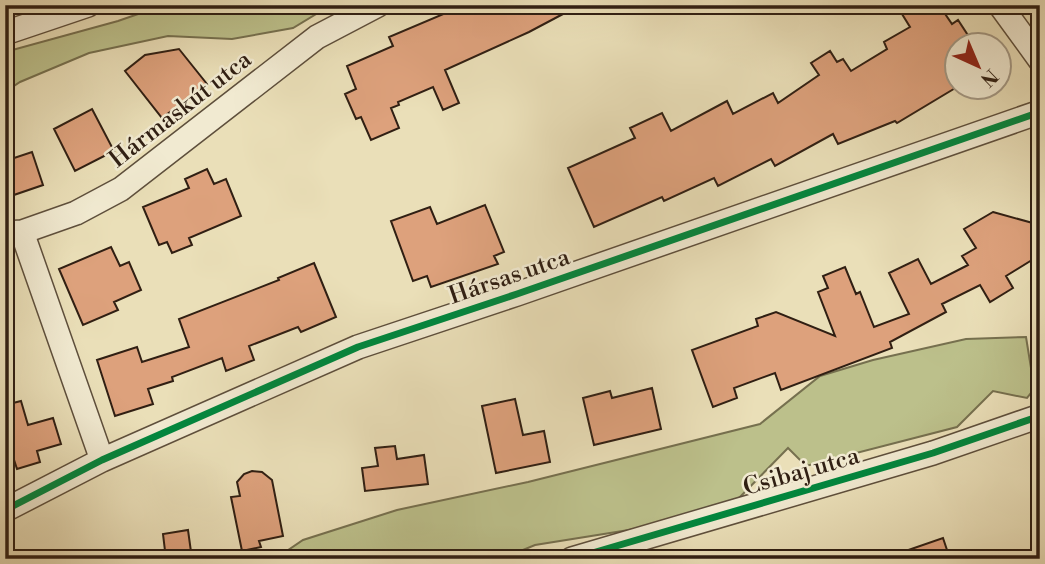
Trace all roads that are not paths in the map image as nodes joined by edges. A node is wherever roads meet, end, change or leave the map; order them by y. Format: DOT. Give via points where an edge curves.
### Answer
graph roads {
  1 [pos="88,5"];
  2 [pos="378,5"];
  3 [pos="1000,5"];
  4 [pos="5,33"];
  5 [pos="1040,60"];
  6 [pos="1040,112"];
  7 [pos="13,233"];
  8 [pos="1040,416"];
  9 [pos="102,460"];
  10 [pos="5,510"];
  11 [pos="572,559"];
  1 -- 4 [label="street"];
  2 -- 7 [label="street, Hármaskút utca" via="317,37 121,189 76,213"];
  3 -- 5 [label="street"];
  6 -- 9 [label="street, Hársas utca" via="358,347"];
  7 -- 9 [label="street"];
  8 -- 11 [label="street, Csibaj utca" via="933,453"];
  9 -- 10 [label="street, Hársas utca"];
}
